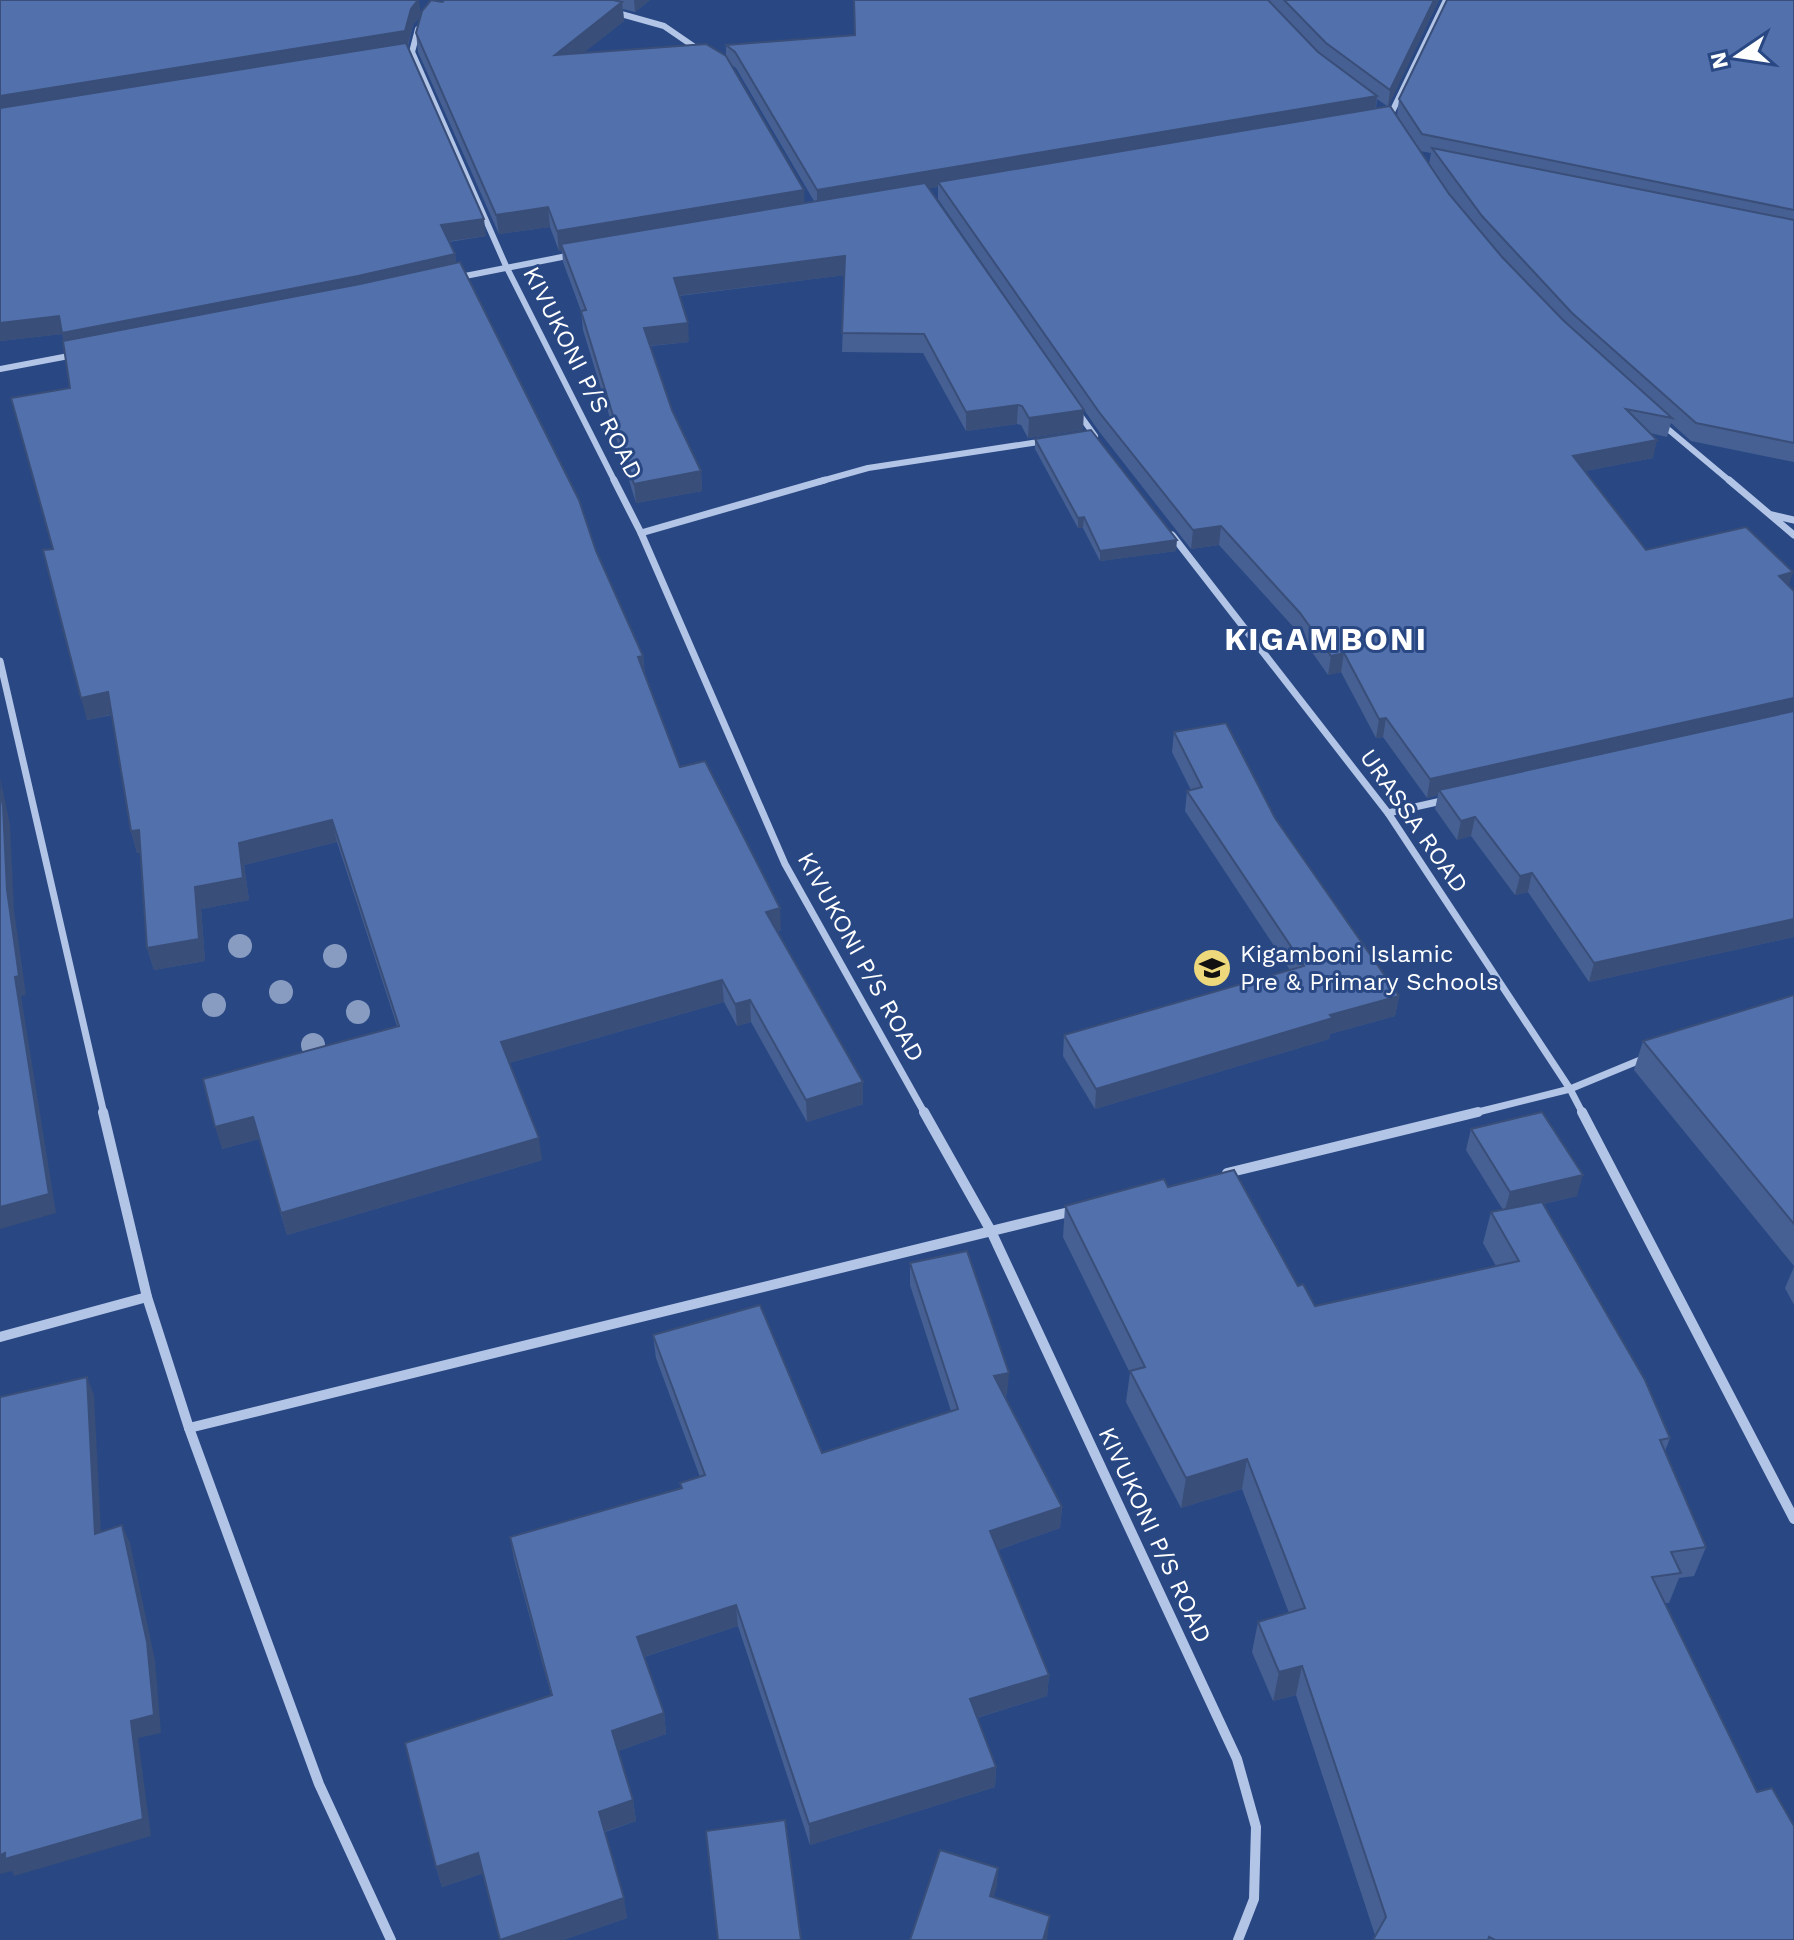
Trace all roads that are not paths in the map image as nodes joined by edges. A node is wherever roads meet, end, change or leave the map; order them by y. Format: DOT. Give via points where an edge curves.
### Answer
graph roads {
  1 [pos="1446,0"];
  2 [pos="611,11"];
  3 [pos="426,18"];
  4 [pos="412,52"];
  5 [pos="704,53"];
  6 [pos="397,55"];
  7 [pos="1379,108"];
  8 [pos="1390,116"];
  9 [pos="1375,119"];
  10 [pos="1398,130"];
  11 [pos="583,253"];
  12 [pos="506,266"];
  13 [pos="449,279"];
  14 [pos="75,355"];
  15 [pos="0,369"];
  16 [pos="1075,409"];
  17 [pos="1652,415"];
  18 [pos="1093,434"];
  19 [pos="1078,436"];
  20 [pos="1048,441"];
  21 [pos="1102,446"];
  22 [pos="1768,514"];
  23 [pos="1794,520"];
  24 [pos="1169,532"];
  25 [pos="641,533"];
  26 [pos="1794,535"];
  27 [pos="0,661"];
  28 [pos="1463,796"];
  29 [pos="1388,813"];
  30 [pos="1654,1055"];
  31 [pos="1570,1089"];
  32 [pos="1219,1175"];
  33 [pos="1082,1208"];
  34 [pos="991,1231"];
  35 [pos="147,1297"];
  36 [pos="0,1337"];
  37 [pos="189,1428"];
  38 [pos="1794,1519"];
  39 [pos="391,1940"];
  40 [pos="1238,1940"];
  1 -- 8 [label="street"];
  2 -- 5 [label="street" via="664,26"];
  3 -- 4 [label="street"];
  4 -- 6 [label="street"];
  4 -- 12 [label="street, KIVUKONI P/S ROAD"];
  7 -- 8 [label="street"];
  8 -- 9 [label="street"];
  8 -- 10 [label="street"];
  11 -- 12 [label="street"];
  12 -- 13 [label="street"];
  12 -- 25 [label="street, KIVUKONI P/S ROAD"];
  14 -- 15 [label="street"];
  16 -- 18 [label="street"];
  17 -- 22 [label="street"];
  18 -- 19 [label="street"];
  18 -- 21 [label="street"];
  20 -- 25 [label="street" via="868,468"];
  22 -- 23 [label="street"];
  22 -- 26 [label="street"];
  24 -- 29 [label="street, URASSA ROAD"];
  25 -- 34 [label="street, KIVUKONI P/S ROAD" via="785,864"];
  27 -- 35 [label="street"];
  28 -- 29 [label="street"];
  29 -- 31 [label="street, URASSA ROAD"];
  30 -- 31 [label="street"];
  31 -- 32 [label="street"];
  31 -- 38 [label="street, URASSA ROAD"];
  33 -- 34 [label="street"];
  34 -- 37 [label="street"];
  34 -- 40 [label="street, KIVUKONI P/S ROAD" via="1237,1759 1256,1827 1254,1899"];
  35 -- 36 [label="street"];
  35 -- 37 [label="street"];
  37 -- 39 [label="street" via="319,1784"];
}
